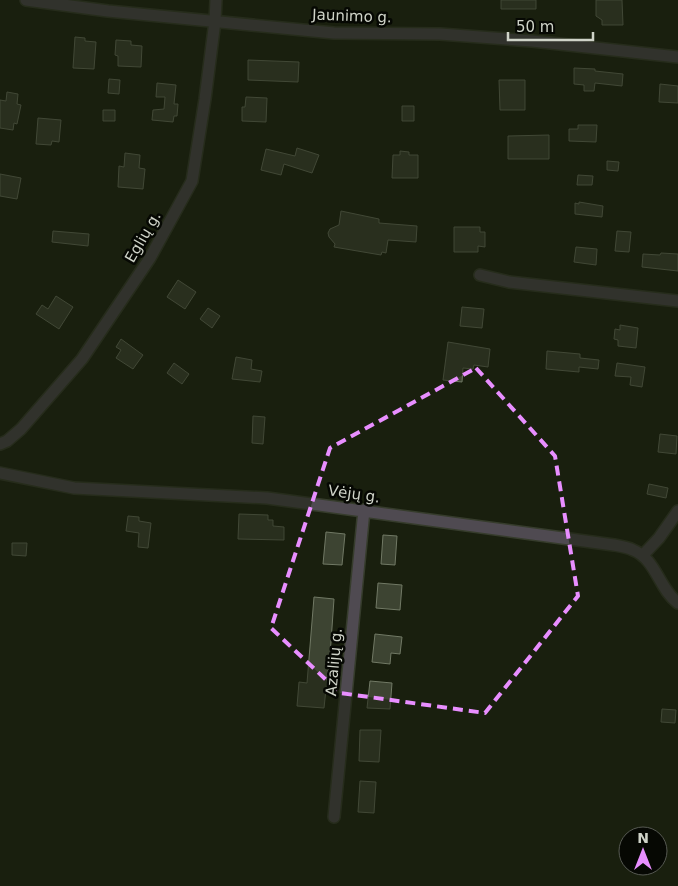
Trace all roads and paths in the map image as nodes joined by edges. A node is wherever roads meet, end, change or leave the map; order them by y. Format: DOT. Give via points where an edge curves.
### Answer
graph roads {
  1 [pos="26,0"];
  2 [pos="216,0"];
  3 [pos="215,21"];
  4 [pos="678,57"];
  5 [pos="480,275"];
  6 [pos="678,301"];
  7 [pos="0,444"];
  8 [pos="0,473"];
  9 [pos="364,510"];
  10 [pos="678,511"];
  11 [pos="643,556"];
  12 [pos="678,603"];
  13 [pos="334,817"];
  1 -- 3 [label="street, Jaunimo g."];
  2 -- 3 [label="street, Eglių g."];
  3 -- 4 [label="street, Jaunimo g." via="334,33 469,36"];
  3 -- 7 [label="street, Eglių g." via="192,181 150,258 82,359 21,429"];
  5 -- 6 [label="street" via="509,282"];
  8 -- 9 [label="street, Vėjų g." via="74,488 266,498"];
  9 -- 11 [label="street, Vėjų g." via="614,545"];
  9 -- 13 [label="street, Azalijų g."];
  10 -- 11 [label="street"];
  11 -- 12 [label="street" via="662,586"];
}
